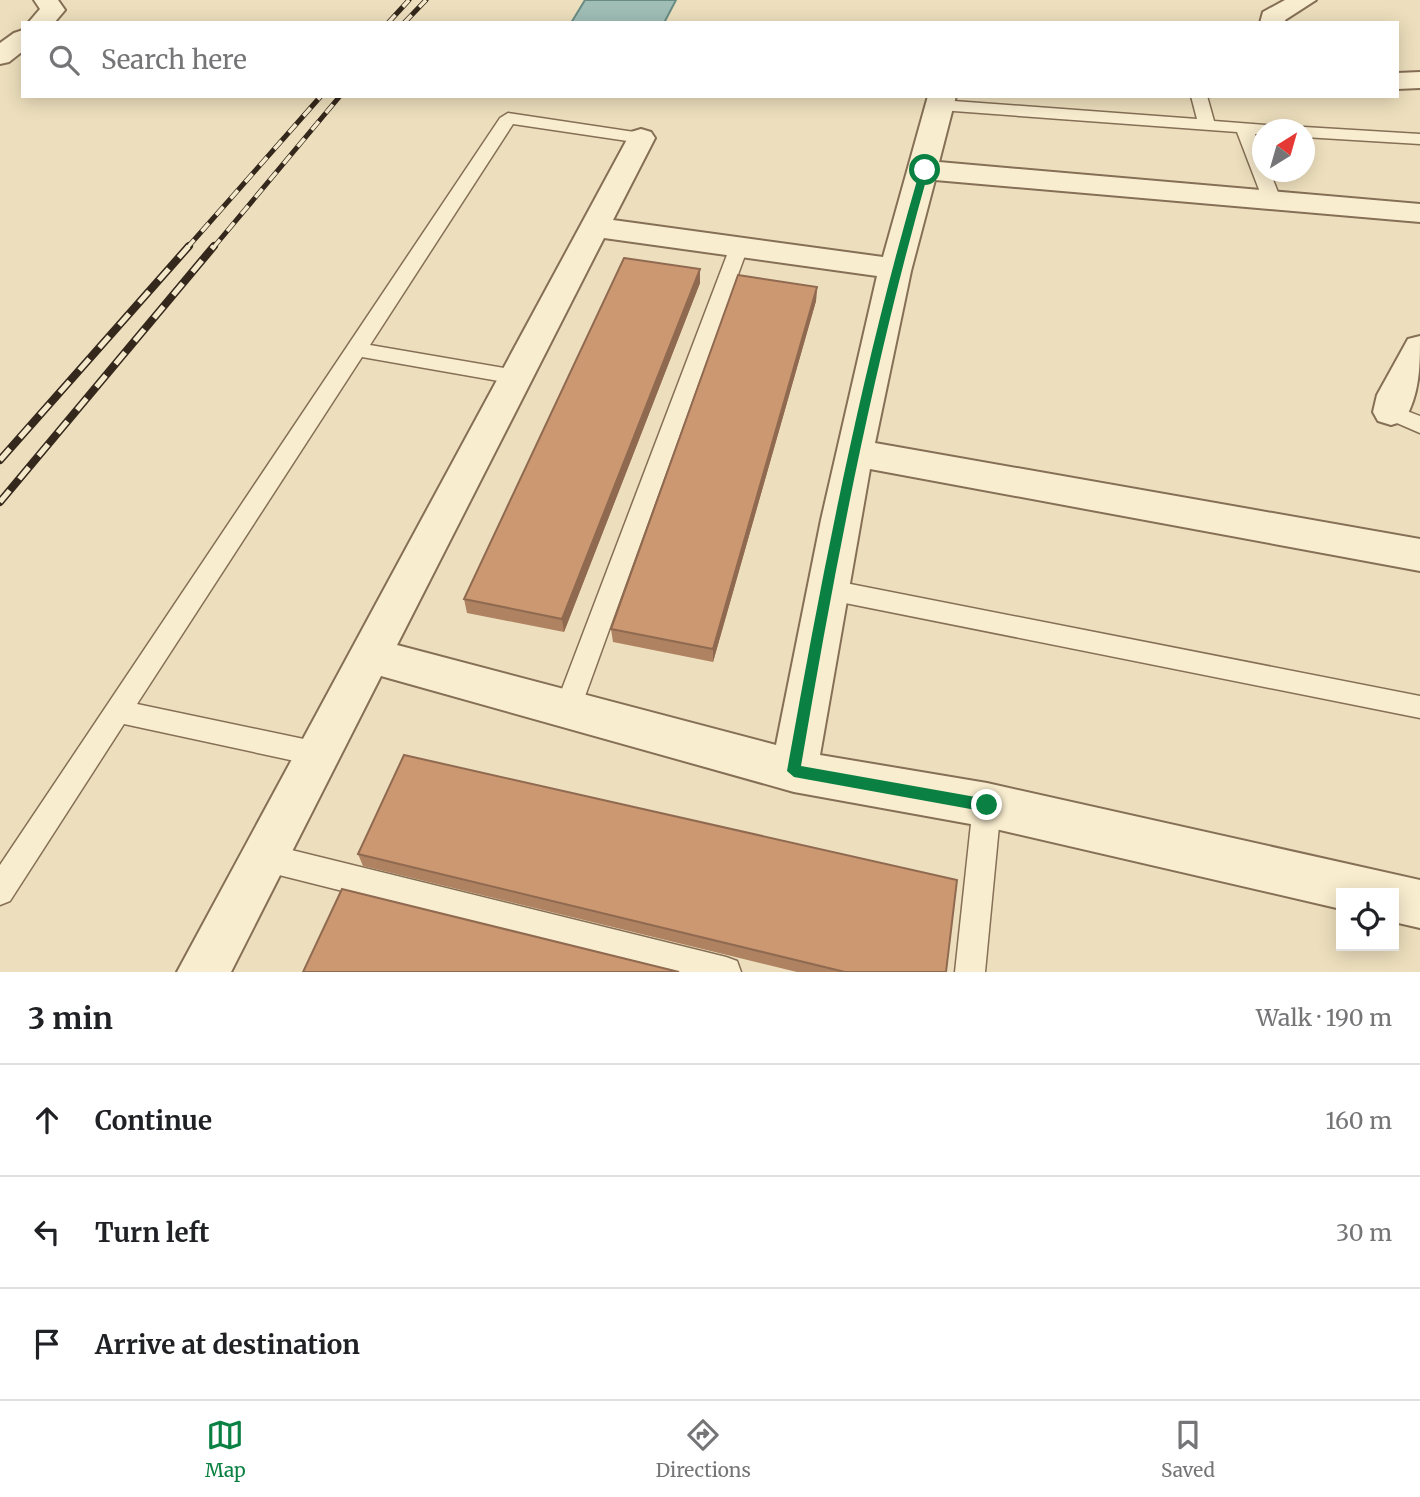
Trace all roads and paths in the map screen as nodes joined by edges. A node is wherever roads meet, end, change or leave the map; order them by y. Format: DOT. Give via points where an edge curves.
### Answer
graph roads {
  1 [pos="46,0"];
  2 [pos="1304,0"];
  3 [pos="42,21"];
  4 [pos="1273,21"];
  5 [pos="21,40"];
  6 [pos="0,56"];
  7 [pos="1420,80"];
  8 [pos="1399,81"];
  9 [pos="1200,98"];
  10 [pos="941,101"];
  11 [pos="1207,125"];
  12 [pos="1244,128"];
  13 [pos="1252,129"];
  14 [pos="1315,133"];
  15 [pos="641,138"];
  16 [pos="1420,139"];
  17 [pos="925,170"];
  18 [pos="1272,200"];
  19 [pos="1420,213"];
  20 [pos="594,226"];
  21 [pos="739,247"];
  22 [pos="896,269"];
  23 [pos="1420,347"];
  24 [pos="356,349"];
  25 [pos="516,377"];
  26 [pos="1406,419"];
  27 [pos="855,453"];
  28 [pos="1420,555"];
  29 [pos="825,589"];
  30 [pos="369,655"];
  31 [pos="1420,707"];
  32 [pos="568,710"];
  33 [pos="119,712"];
  34 [pos="318,754"];
  35 [pos="794,771"];
  36 [pos="987,805"];
  37 [pos="263,857"];
  38 [pos="1353,888"];
  39 [pos="0,891"];
  40 [pos="1399,899"];
  41 [pos="1420,904"];
  42 [pos="202,972"];
  43 [pos="726,972"];
  44 [pos="970,972"];
  1 -- 3 [label="street" via="52,10"];
  2 -- 4 [label="street" via="1279,12"];
  5 -- 6 [label="street"];
  7 -- 8 [label="street"];
  9 -- 11 [label="lane"];
  10 -- 11 [label="lane"];
  10 -- 17 [label="street"];
  11 -- 12 [label="lane"];
  12 -- 13 [label="lane"];
  12 -- 18 [label="lane"];
  14 -- 16 [label="lane"];
  15 -- 20 [label="street"];
  15 -- 24 [label="lane" via="508,118"];
  17 -- 18 [label="street"];
  17 -- 22 [label="street"];
  18 -- 19 [label="street"];
  20 -- 21 [label="street"];
  20 -- 25 [label="street"];
  21 -- 22 [label="street"];
  21 -- 32 [label="lane"];
  22 -- 27 [label="street"];
  23 -- 26 [label="street" via="1395,395"];
  24 -- 25 [label="lane"];
  24 -- 33 [label="lane"];
  25 -- 30 [label="street"];
  27 -- 28 [label="street"];
  27 -- 29 [label="street"];
  29 -- 31 [label="lane"];
  29 -- 35 [label="street"];
  30 -- 32 [label="street"];
  30 -- 34 [label="street"];
  32 -- 35 [label="street"];
  33 -- 34 [label="lane"];
  33 -- 39 [label="lane"];
  34 -- 37 [label="street"];
  35 -- 36 [label="street"];
  36 -- 38 [label="street"];
  36 -- 44 [label="lane"];
  37 -- 42 [label="street"];
  37 -- 43 [label="lane"];
  40 -- 41 [label="street"];
}
